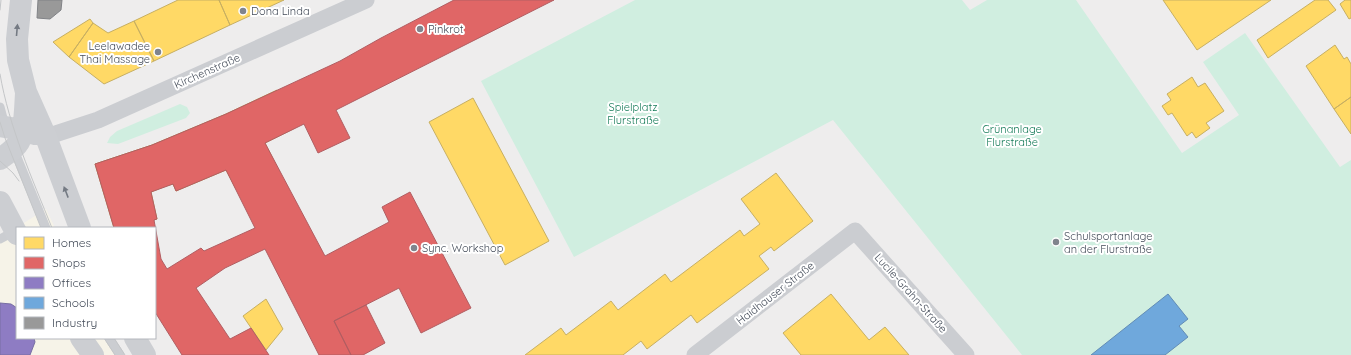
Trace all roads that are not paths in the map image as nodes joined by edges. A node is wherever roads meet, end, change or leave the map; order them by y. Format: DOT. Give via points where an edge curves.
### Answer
graph roads {
  1 [pos="21,0"];
  2 [pos="366,0"];
  3 [pos="26,92"];
  4 [pos="9,135"];
  5 [pos="46,137"];
  6 [pos="0,202"];
  7 [pos="46,227"];
  8 [pos="80,227"];
  9 [pos="855,231"];
  10 [pos="11,235"];
  11 [pos="82,339"];
  12 [pos="110,339"];
  13 [pos="136,339"];
  14 [pos="93,355"];
  15 [pos="120,355"];
  16 [pos="145,355"];
  17 [pos="696,355"];
  18 [pos="966,355"];
  3 -- 1 [label="main road, one-way" via="17,53"];
  2 -- 5 [label="street, Kirchenstraße" via="98,120"];
  3 -- 4 [label="main road"];
  3 -- 5 [label="main road"];
  4 -- 5 [label="main road"];
  4 -- 7 [label="lane"];
  8 -- 5 [label="main road, one-way"];
  6 -- 10 [label="main road"];
  9 -- 17 [label="street, Haidhauser Straße"];
  9 -- 18 [label="street, Lucile-Grahn-Straße"];
  11 -- 14 [label="main road"];
  12 -- 15 [label="lane"];
  13 -- 16 [label="main road"];
}
